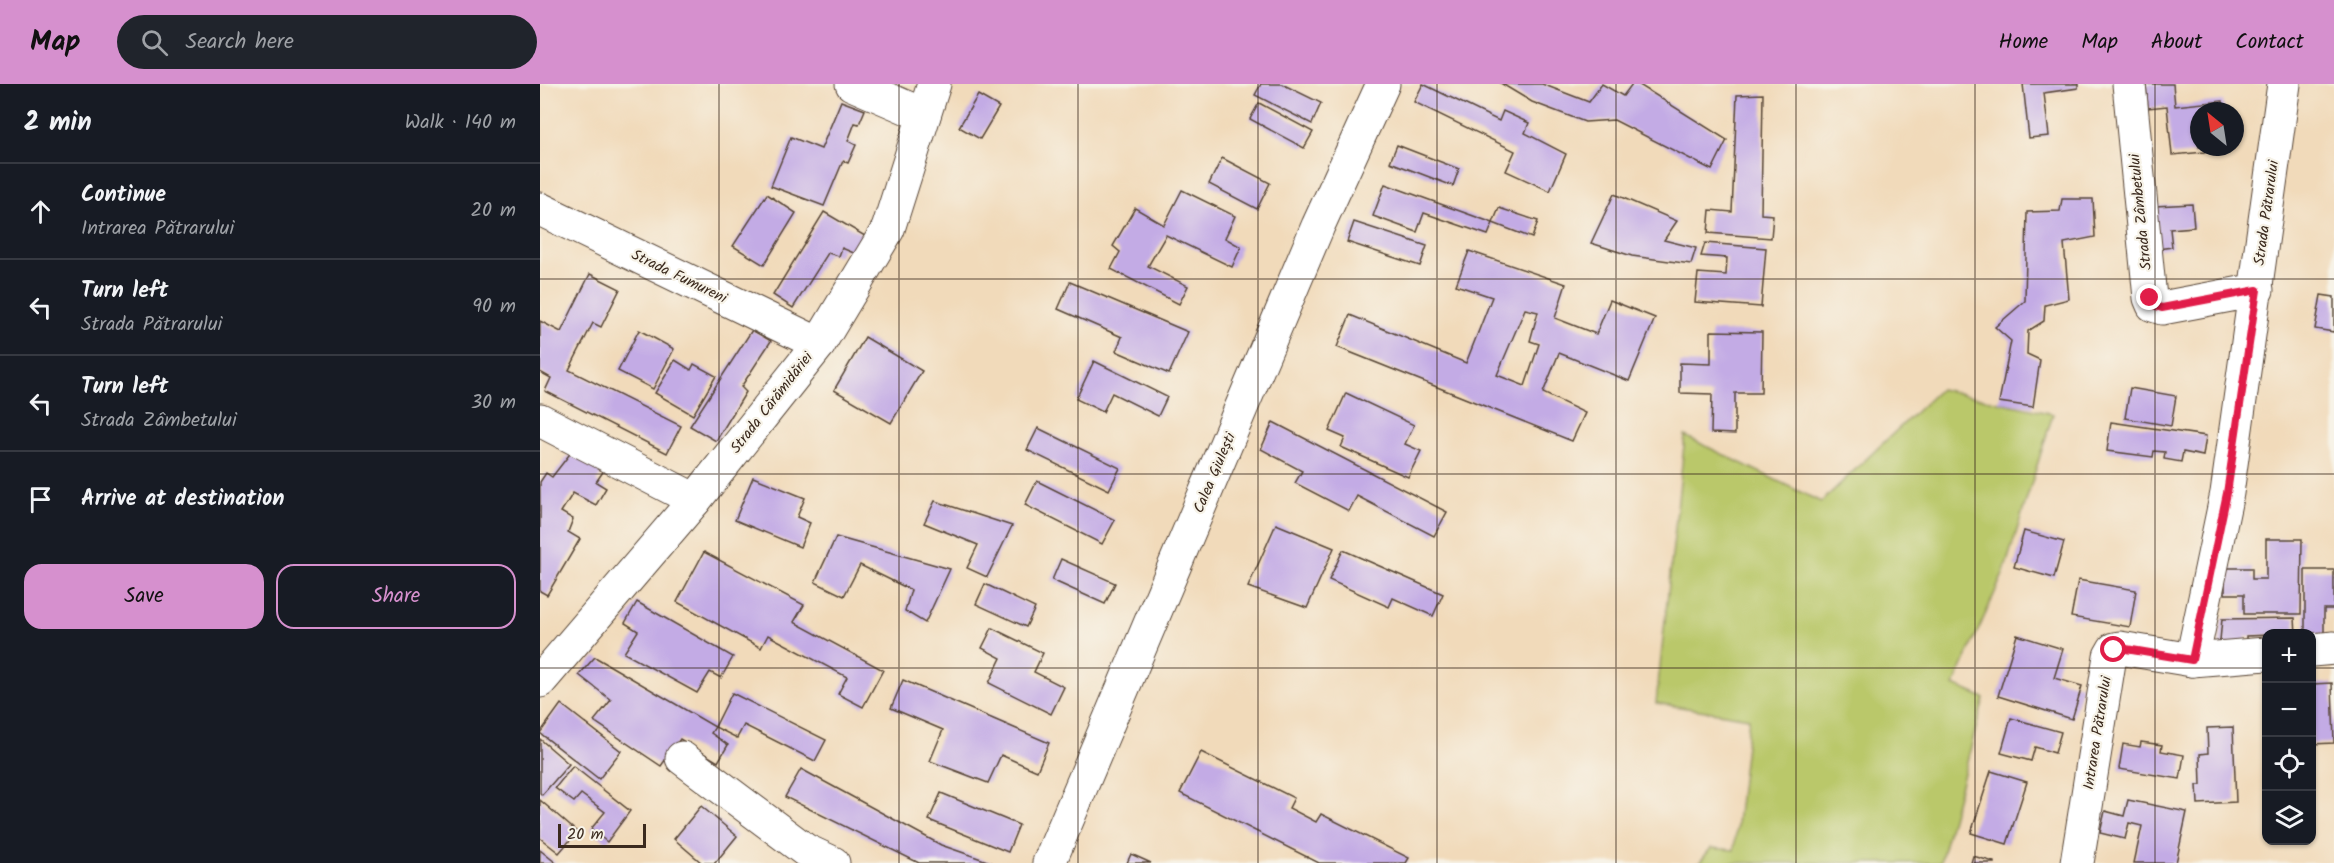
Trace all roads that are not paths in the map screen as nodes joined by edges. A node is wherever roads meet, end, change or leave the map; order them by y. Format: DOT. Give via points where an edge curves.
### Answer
graph roads {
  1 [pos="852,84"];
  2 [pos="934,84"];
  3 [pos="1383,84"];
  4 [pos="2129,84"];
  5 [pos="2284,84"];
  6 [pos="924,115"];
  7 [pos="540,209"];
  8 [pos="2257,290"];
  9 [pos="819,344"];
  10 [pos="540,420"];
  11 [pos="695,500"];
  12 [pos="554,642"];
  13 [pos="2334,648"];
  14 [pos="2316,650"];
  15 [pos="2262,654"];
  16 [pos="2192,660"];
  17 [pos="540,681"];
  18 [pos="682,758"];
  19 [pos="833,863"];
  20 [pos="1049,863"];
  21 [pos="2077,863"];
  1 -- 6 [label="street"];
  2 -- 6 [label="street, Strada Cărămidăriei"];
  3 -- 20 [label="street, Calea Giulești" via="1318,226"];
  4 -- 8 [label="street, Strada Zâmbetului" via="2153,305 2162,308"];
  5 -- 8 [label="street, Strada Pătrarului"];
  6 -- 9 [label="street, Strada Cărămidăriei" via="888,229"];
  7 -- 9 [label="street, Strada Fumureni"];
  8 -- 16 [label="street, Strada Pătrarului" via="2227,493"];
  9 -- 11 [label="street, Strada Cărămidăriei"];
  10 -- 11 [label="street"];
  11 -- 12 [label="street, Strada Cărămidăriei"];
  12 -- 17 [label="street, Strada Cărămidăriei"];
  13 -- 14 [label="street"];
  15 -- 16 [label="street, Intrarea Pătrarului"];
  16 -- 21 [label="street, Intrarea Pătrarului" via="2120,648 2110,656"];
  18 -- 19 [label="street" via="805,850"];
}
